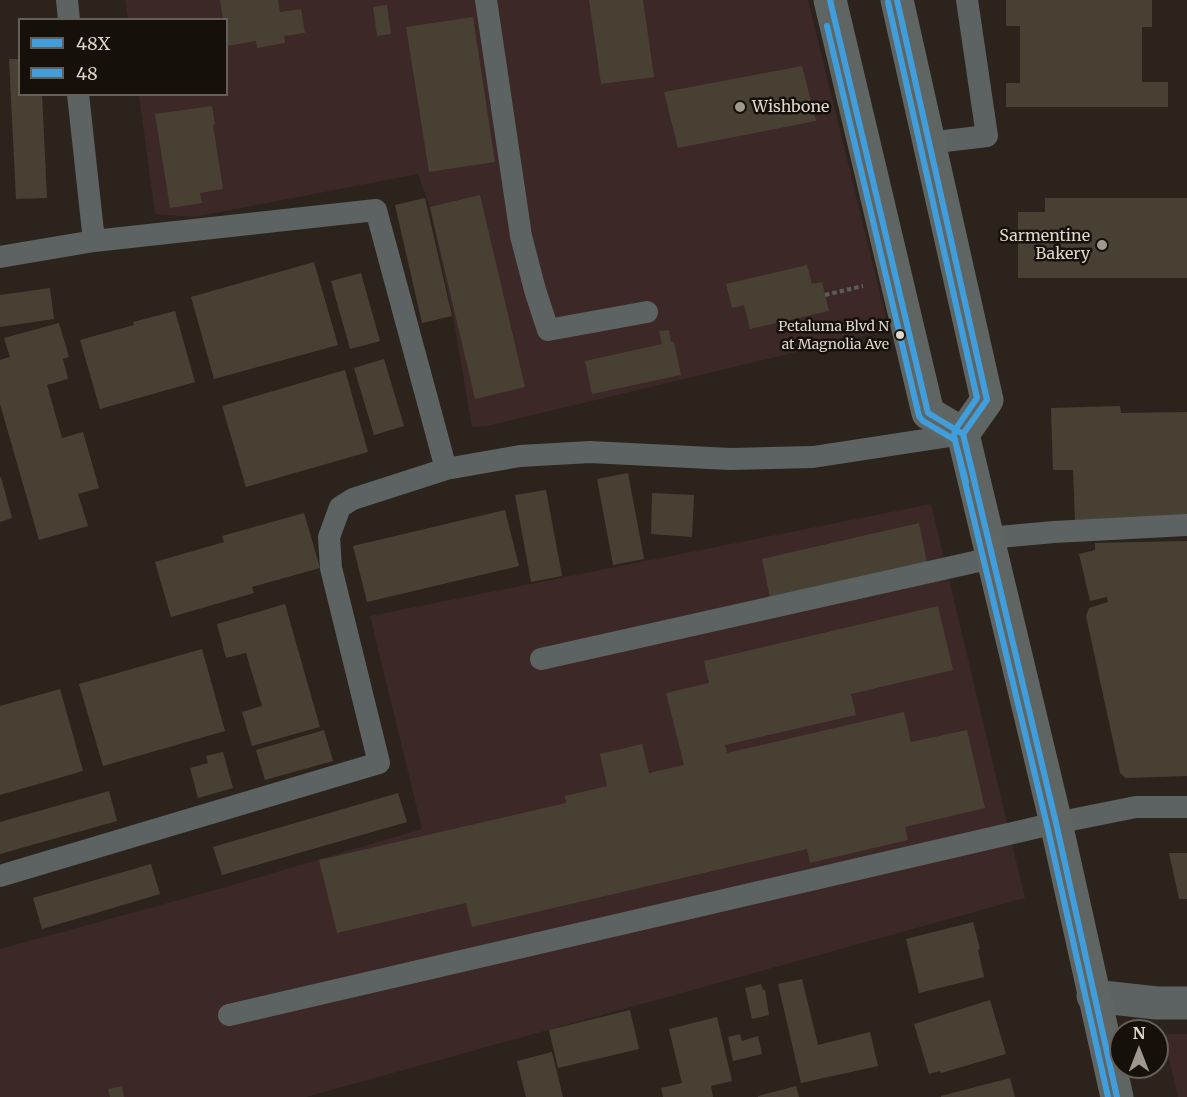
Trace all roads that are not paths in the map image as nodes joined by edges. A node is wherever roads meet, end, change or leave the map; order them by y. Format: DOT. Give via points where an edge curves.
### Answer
graph roads {
  1 [pos="67,0"];
  2 [pos="486,0"];
  3 [pos="830,0"];
  4 [pos="897,0"];
  5 [pos="967,0"];
  6 [pos="69,18"];
  7 [pos="78,96"];
  8 [pos="928,143"];
  9 [pos="94,241"];
  10 [pos="0,258"];
  11 [pos="647,312"];
  12 [pos="963,434"];
  13 [pos="446,469"];
  14 [pos="1187,525"];
  15 [pos="990,548"];
  16 [pos="541,659"];
  17 [pos="1187,807"];
  18 [pos="1056,824"];
  19 [pos="0,876"];
  20 [pos="1093,996"];
  21 [pos="1187,1003"];
  22 [pos="229,1015"];
  23 [pos="1117,1097"];
  1 -- 6 [label="lane"];
  2 -- 11 [label="lane" via="521,236 548,330"];
  3 -- 12 [label="main road" via="928,413"];
  4 -- 8 [label="main road"];
  5 -- 8 [label="lane" via="987,136"];
  7 -- 9 [label="lane"];
  8 -- 12 [label="main road" via="987,400"];
  9 -- 10 [label="lane"];
  9 -- 13 [label="lane" via="376,210"];
  12 -- 13 [label="lane" via="813,457 730,459 590,452 520,456"];
  12 -- 15 [label="main road"];
  13 -- 19 [label="lane" via="353,499 340,507 329,537 331,568 379,763"];
  14 -- 15 [label="lane" via="1054,532"];
  15 -- 16 [label="lane"];
  15 -- 18 [label="main road"];
  17 -- 18 [label="lane" via="1136,807"];
  18 -- 20 [label="main road"];
  18 -- 22 [label="lane"];
  20 -- 21 [label="street"];
  20 -- 23 [label="main road"];
}
